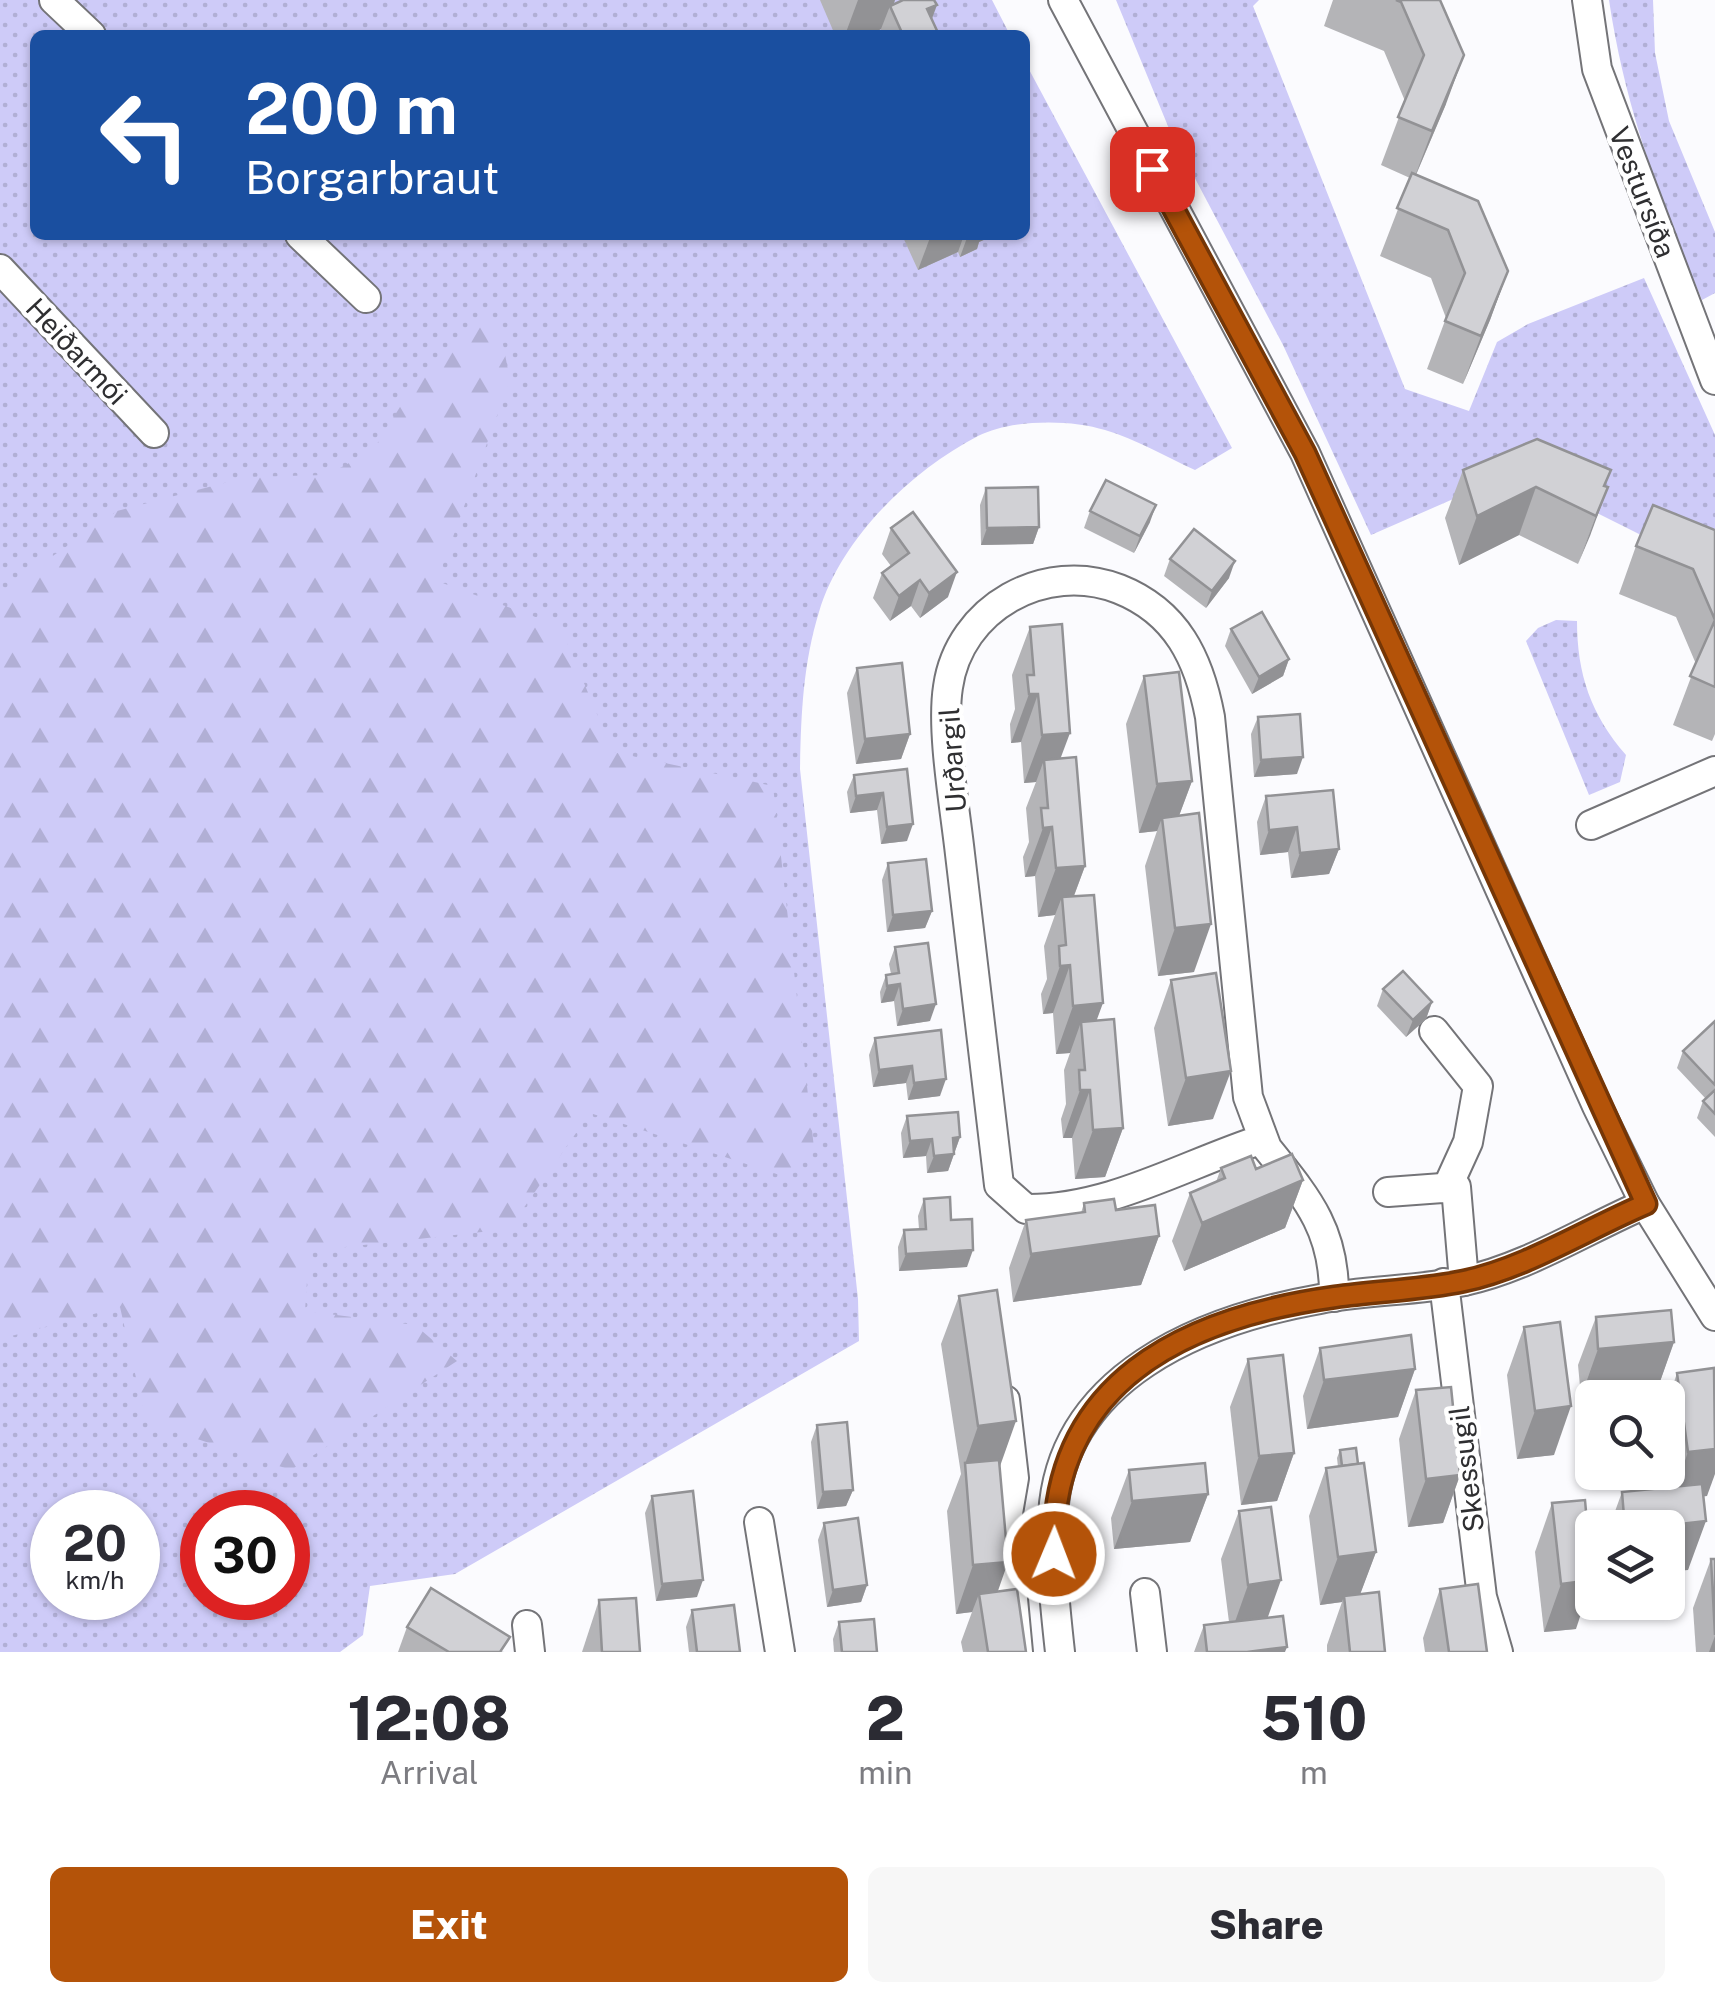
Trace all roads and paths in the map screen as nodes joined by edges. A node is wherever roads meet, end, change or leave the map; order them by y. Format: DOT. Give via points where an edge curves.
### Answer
graph roads {
  1 [pos="54,0"];
  2 [pos="1063,0"];
  3 [pos="1587,0"];
  4 [pos="85,30"];
  5 [pos="305,240"];
  6 [pos="0,269"];
  7 [pos="366,298"];
  8 [pos="1715,380"];
  9 [pos="154,434"];
  10 [pos="1715,772"];
  11 [pos="1591,825"];
  12 [pos="1434,1031"];
  13 [pos="1263,1139"];
  14 [pos="1446,1188"];
  15 [pos="1388,1192"];
  16 [pos="1646,1204"];
  17 [pos="1454,1282"];
  18 [pos="1334,1297"];
  19 [pos="1715,1316"];
  20 [pos="1002,1374"];
  21 [pos="759,1522"];
  22 [pos="1145,1593"];
  23 [pos="1056,1620"];
  24 [pos="1017,1638"];
  25 [pos="780,1652"];
  26 [pos="1060,1652"];
  27 [pos="1152,1652"];
  28 [pos="1498,1652"];
  1 -- 4 [label="street"];
  2 -- 16 [label="street" via="1305,453"];
  3 -- 8 [label="street, Vestursíða" via="1597,69"];
  5 -- 7 [label="street"];
  6 -- 9 [label="street, Heiðarmói"];
  10 -- 11 [label="street"];
  12 -- 14 [label="street" via="1478,1086 1468,1142"];
  13 -- 13 [label="street, Urðargil" via="1248,1097 1210,717 1194,657 1156,608 1116,588 1066,578 1030,584 971,629 947,690 998,1186 1026,1209 1064,1207 1128,1191"];
  13 -- 18 [label="street, Urðargil" via="1320,1220"];
  14 -- 15 [label="street"];
  14 -- 17 [label="street, Skessugil" via="1456,1187"];
  16 -- 17 [label="street" via="1504,1268"];
  16 -- 19 [label="street"];
  17 -- 18 [label="street"];
  17 -- 28 [label="street, Skessugil" via="1482,1597"];
  18 -- 23 [label="street" via="1206,1331 1154,1354 1113,1386 1078,1432 1060,1480 1053,1512"];
  20 -- 24 [label="street" via="1014,1460 1006,1525"];
  21 -- 25 [label="street"];
  22 -- 27 [label="street"];
  23 -- 24 [label="street"];
  23 -- 26 [label="street"];
}
